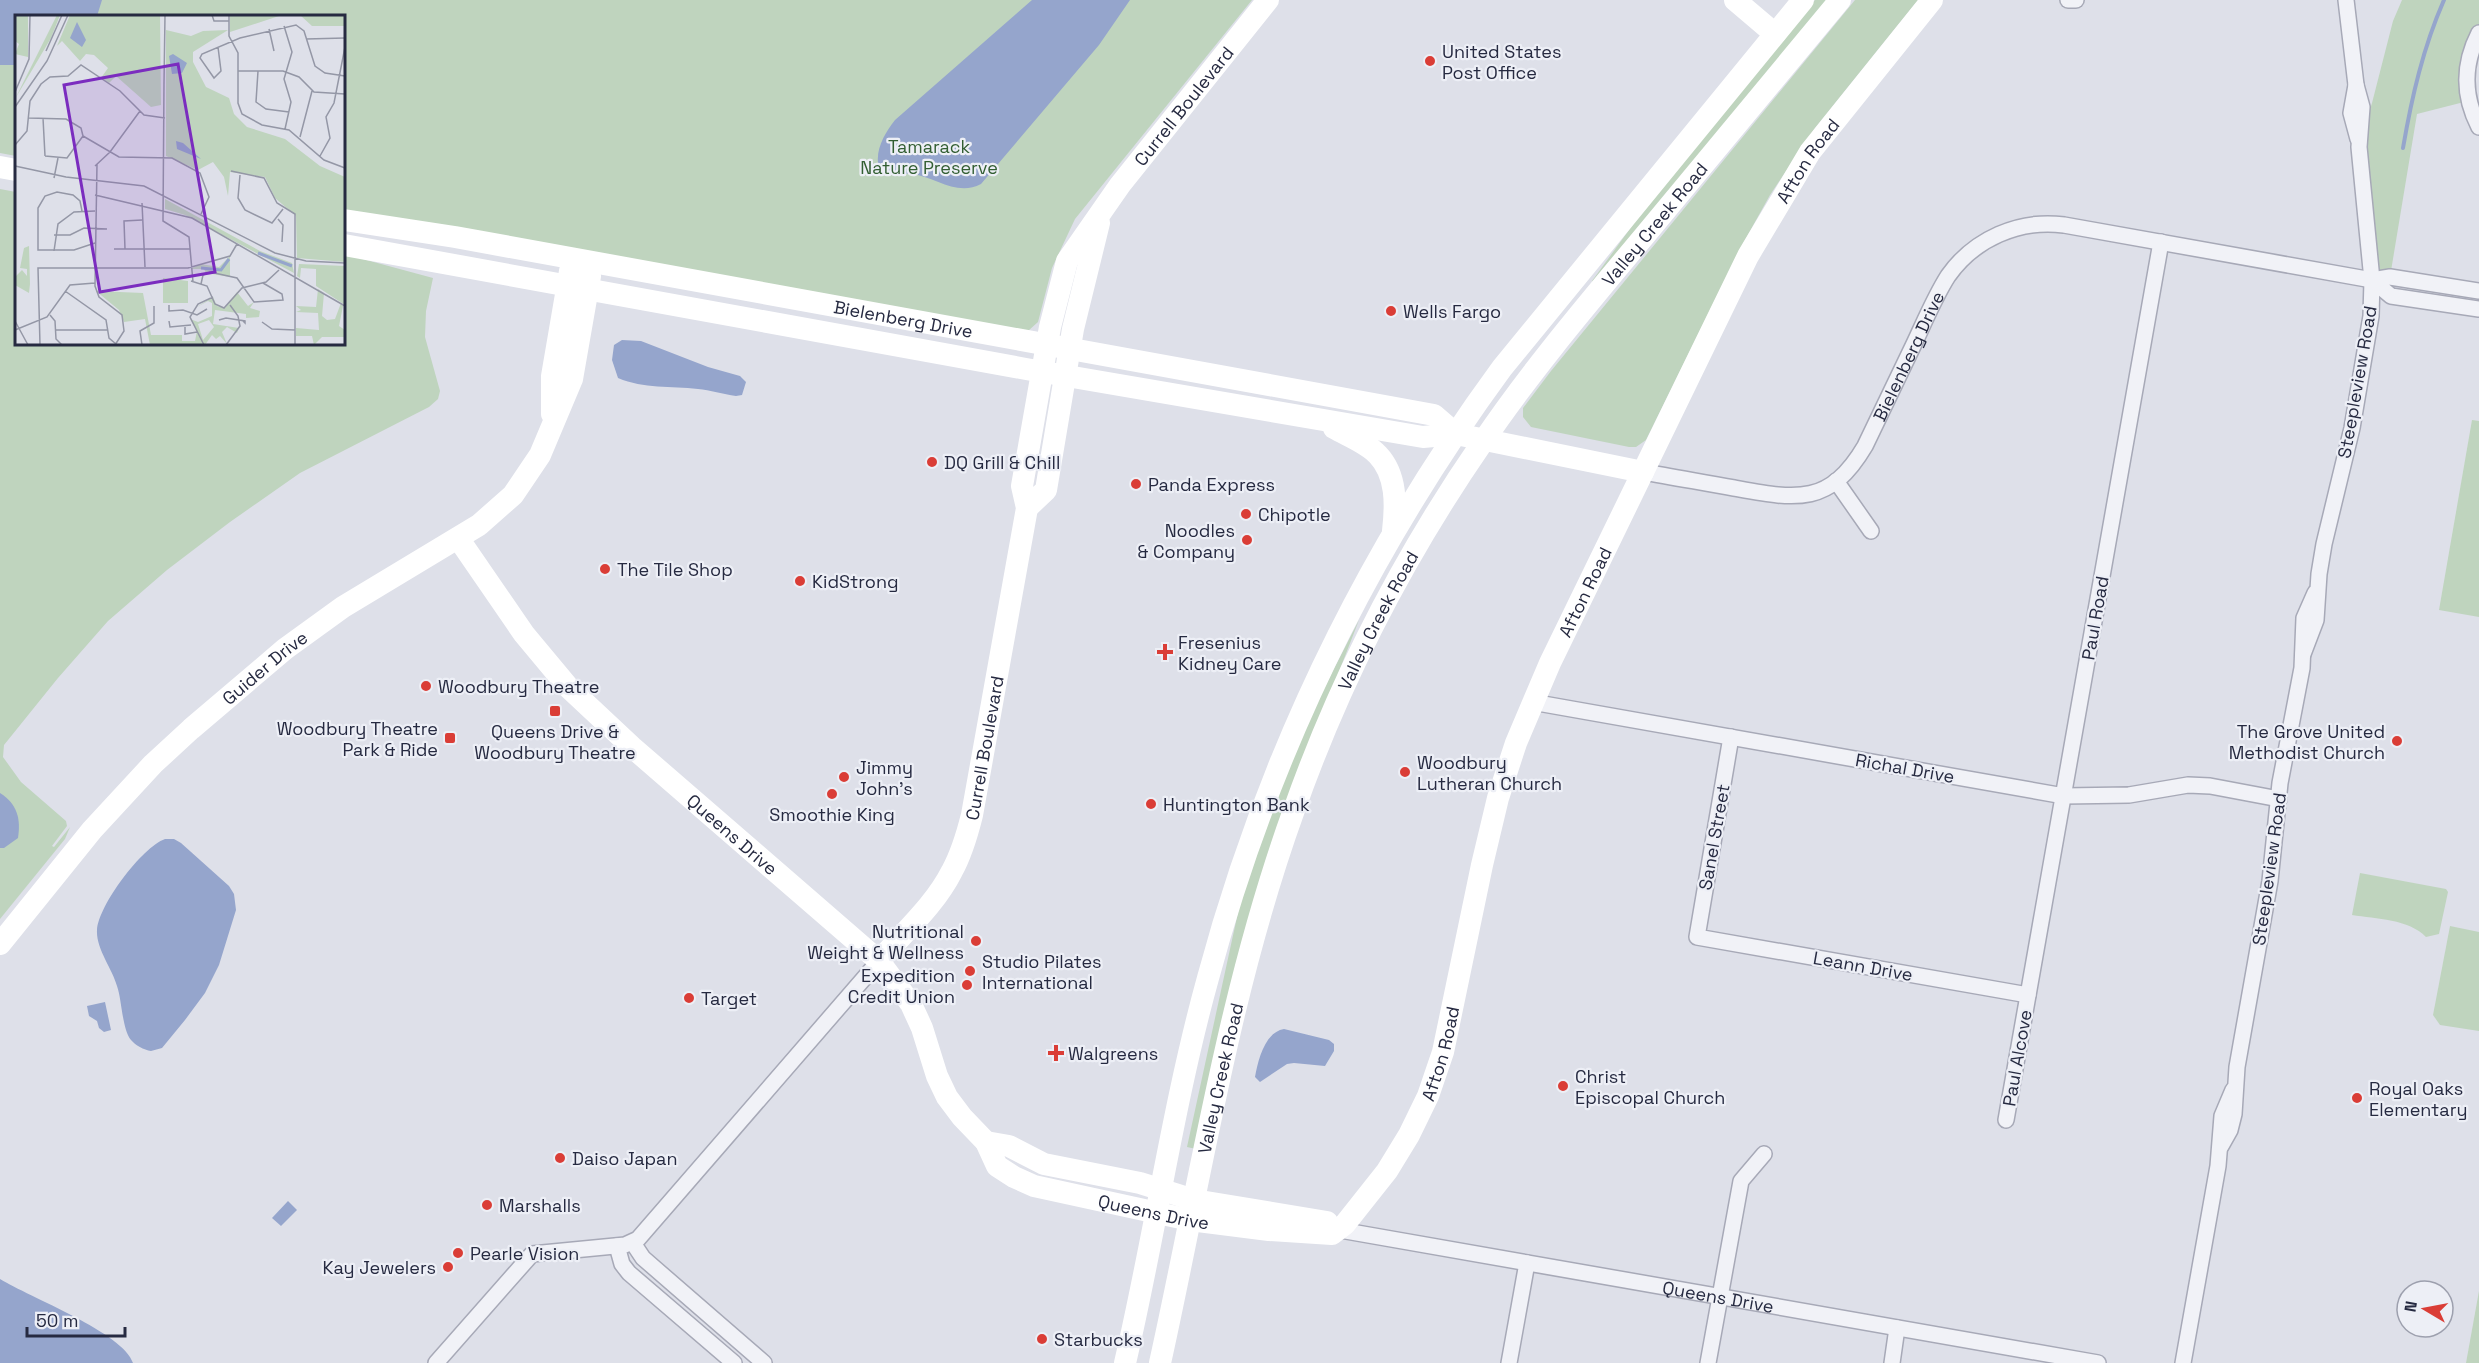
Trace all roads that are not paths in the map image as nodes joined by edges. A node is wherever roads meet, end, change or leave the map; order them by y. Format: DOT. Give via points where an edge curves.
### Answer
graph roads {
  1 [pos="1268,0"];
  2 [pos="1735,0"];
  3 [pos="1803,0"];
  4 [pos="1840,0"];
  5 [pos="1932,0"];
  6 [pos="2068,0"];
  7 [pos="2076,0"];
  8 [pos="2346,0"];
  9 [pos="2479,33"];
  10 [pos="1775,34"];
  11 [pos="2479,127"];
  12 [pos="0,167"];
  13 [pos="15,170"];
  14 [pos="1102,213"];
  15 [pos="345,220"];
  16 [pos="2162,242"];
  17 [pos="345,245"];
  18 [pos="582,261"];
  19 [pos="2372,280"];
  20 [pos="578,288"];
  21 [pos="2479,291"];
  22 [pos="2479,309"];
  23 [pos="1047,345"];
  24 [pos="1070,349"];
  25 [pos="1042,372"];
  26 [pos="1065,376"];
  27 [pos="1317,419"];
  28 [pos="1456,434"];
  29 [pos="1484,440"];
  30 [pos="1644,472"];
  31 [pos="1836,481"];
  32 [pos="1028,508"];
  33 [pos="1871,531"];
  34 [pos="1393,535"];
  35 [pos="458,538"];
  36 [pos="1532,702"];
  37 [pos="1731,737"];
  38 [pos="2064,796"];
  39 [pos="2278,799"];
  40 [pos="1697,937"];
  41 [pos="0,944"];
  42 [pos="879,961"];
  43 [pos="2028,995"];
  44 [pos="2006,1120"];
  45 [pos="986,1142"];
  46 [pos="1764,1154"];
  47 [pos="1161,1190"];
  48 [pos="1192,1210"];
  49 [pos="1156,1213"];
  50 [pos="1340,1230"];
  51 [pos="633,1243"];
  52 [pos="617,1246"];
  53 [pos="1527,1263"];
  54 [pos="1720,1296"];
  55 [pos="1897,1328"];
  56 [pos="436,1363"];
  57 [pos="734,1363"];
  58 [pos="764,1363"];
  59 [pos="1125,1363"];
  60 [pos="1160,1363"];
  61 [pos="1509,1363"];
  62 [pos="1708,1363"];
  63 [pos="1892,1363"];
  64 [pos="2098,1363"];
  65 [pos="2183,1363"];
  1 -- 14 [label="street, Currell Boulevard" via="1120,185"];
  2 -- 10 [label="street"];
  3 -- 10 [label="street, Valley Creek Road"];
  4 -- 29 [label="street, Valley Creek Road" via="1561,337"];
  5 -- 30 [label="street, Afton Road" via="1810,152 1791,182 1748,256"];
  6 -- 7 [label="street"];
  8 -- 19 [label="street, Steepleview Road" via="2356,85 2351,113 2359,142"];
  9 -- 11 [label="street" via="2466,70 2468,101"];
  10 -- 28 [label="street, Valley Creek Road" via="1538,321"];
  12 -- 13 [label="street"];
  14 -- 23 [label="street, Currell Boulevard" via="1067,261"];
  14 -- 24 [label="street, Currell Boulevard"];
  15 -- 18 [label="street, Bielenberg Drive"];
  16 -- 19 [label="street, Bielenberg Drive"];
  16 -- 31 [label="street, Bielenberg Drive" via="2038,224 2003,232 1976,248 1945,282 1865,446"];
  16 -- 38 [label="street, Paul Road"];
  17 -- 20 [label="street, Bielenberg Drive"];
  18 -- 20 [label="street, Guider Drive"];
  18 -- 23 [label="street, Bielenberg Drive"];
  19 -- 21 [label="street" via="2390,277"];
  19 -- 22 [label="street" via="2391,296"];
  19 -- 39 [label="street, Steepleview Road" via="2371,316 2352,428 2330,513 2318,584 2304,618 2303,654"];
  20 -- 25 [label="street, Bielenberg Drive"];
  20 -- 35 [label="street, Guider Drive" via="572,379 537,461 513,495"];
  23 -- 24 [label="street, Bielenberg Drive"];
  23 -- 25 [label="street, Currell Boulevard"];
  24 -- 26 [label="street, Currell Boulevard"];
  24 -- 28 [label="street, Bielenberg Drive" via="1434,415"];
  25 -- 26 [label="street, Bielenberg Drive"];
  25 -- 32 [label="street, Currell Boulevard" via="1022,486"];
  26 -- 27 [label="street, Bielenberg Drive"];
  26 -- 32 [label="street, Currell Boulevard" via="1046,490"];
  27 -- 28 [label="street, Bielenberg Drive" via="1423,437"];
  27 -- 34 [label="street" via="1367,446 1388,470 1395,497"];
  28 -- 29 [label="street, Bielenberg Drive"];
  28 -- 34 [label="street, Valley Creek Road"];
  29 -- 30 [label="street, Bielenberg Drive"];
  29 -- 48 [label="street, Valley Creek Road" via="1437,512 1378,616 1294,807 1242,979"];
  30 -- 31 [label="street, Bielenberg Drive" via="1782,497 1809,495"];
  30 -- 36 [label="street, Afton Road"];
  31 -- 33 [label="street"];
  32 -- 42 [label="street, Currell Boulevard" via="963,848 939,892"];
  34 -- 47 [label="street, Valley Creek Road" via="1322,667 1253,833 1201,1005"];
  35 -- 41 [label="street, Guider Drive" via="343,607 285,649 191,729 93,830"];
  35 -- 42 [label="street, Queens Drive" via="524,634 569,688"];
  36 -- 37 [label="street, Richal Drive"];
  36 -- 50 [label="street, Afton Road" via="1498,798 1437,1070 1402,1147"];
  37 -- 38 [label="street, Richal Drive"];
  37 -- 40 [label="street, Sanel Street"];
  38 -- 39 [label="street, Richal Drive" via="2129,795 2188,785"];
  38 -- 43 [label="street, Paul Road"];
  39 -- 65 [label="street, Steepleview Road" via="2273,863 2235,1083 2222,1116 2221,1146"];
  40 -- 43 [label="street, Leann Drive"];
  42 -- 45 [label="street, Queens Drive" via="911,1004 947,1097"];
  42 -- 51 [label="street"];
  43 -- 44 [label="street, Paul Alcove"];
  45 -- 47 [label="street, Queens Drive" via="1009,1146 1044,1164"];
  45 -- 49 [label="street, Queens Drive" via="997,1166 1014,1177 1055,1191"];
  46 -- 54 [label="street" via="1741,1181"];
  47 -- 48 [label="street, Queens Drive"];
  47 -- 49 [label="street, Valley Creek Road"];
  48 -- 49 [label="street, Queens Drive"];
  48 -- 50 [label="street, Queens Drive" via="1323,1221"];
  48 -- 60 [label="street, Valley Creek Road"];
  49 -- 59 [label="street, Valley Creek Road"];
  50 -- 53 [label="street, Queens Drive"];
  51 -- 52 [label="street"];
  51 -- 58 [label="street" via="643,1258"];
  52 -- 56 [label="street" via="532,1254"];
  52 -- 57 [label="street" via="629,1273"];
  53 -- 54 [label="street, Queens Drive"];
  53 -- 61 [label="street"];
  54 -- 55 [label="street, Queens Drive"];
  54 -- 62 [label="street"];
  55 -- 63 [label="street"];
  55 -- 64 [label="street, Queens Drive"];
}
